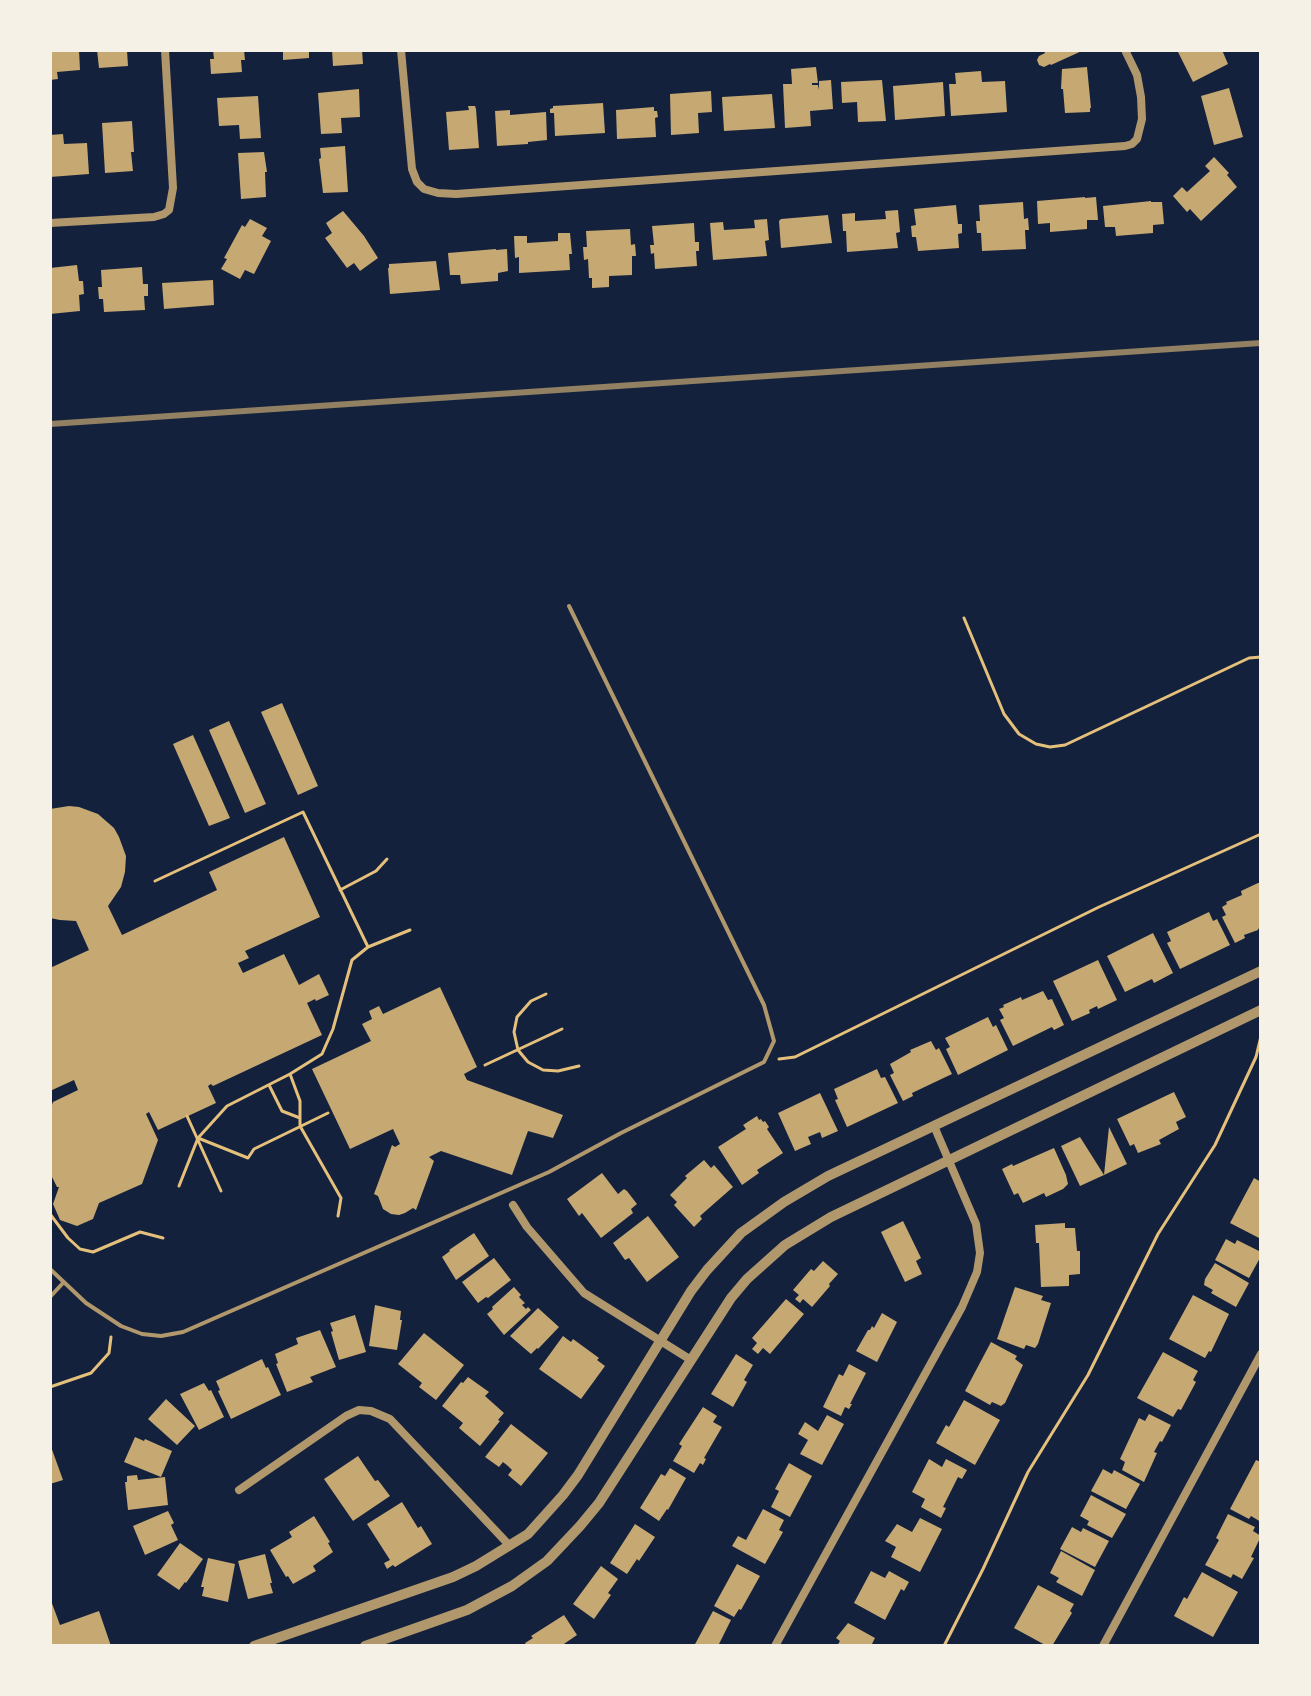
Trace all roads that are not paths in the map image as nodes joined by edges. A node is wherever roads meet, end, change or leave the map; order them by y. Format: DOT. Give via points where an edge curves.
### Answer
graph roads {
  1 [pos="165,50"];
  2 [pos="401,50"];
  3 [pos="1125,50"];
  4 [pos="50,223"];
  5 [pos="569,606"];
  6 [pos="1261,971"];
  7 [pos="1261,1010"];
  8 [pos="934,1126"];
  9 [pos="949,1160"];
  10 [pos="513,1205"];
  11 [pos="51,1272"];
  12 [pos="63,1283"];
  13 [pos="50,1297"];
  14 [pos="662,1342"];
  15 [pos="1261,1354"];
  16 [pos="691,1360"];
  17 [pos="239,1490"];
  18 [pos="510,1546"];
  19 [pos="274,1643"];
  20 [pos="254,1646"];
  21 [pos="365,1646"];
  22 [pos="775,1646"];
  23 [pos="1103,1646"];
  1 -- 4 [label="street" via="173,188 169,210 154,217"];
  2 -- 3 [label="street" via="412,169 424,189 456,194 1125,146 1137,139 1142,119 1137,75"];
  5 -- 12 [label="lane" via="764,1005 774,1041 764,1062 549,1172 183,1332 161,1336 121,1326"];
  6 -- 8 [label="street"];
  7 -- 9 [label="street"];
  8 -- 9 [label="street"];
  8 -- 14 [label="street" via="828,1176 751,1225 691,1291"];
  9 -- 16 [label="street" via="785,1245 731,1298"];
  9 -- 22 [label="street" via="979,1239 971,1288"];
  10 -- 14 [label="street" via="584,1293"];
  11 -- 12 [label="lane"];
  12 -- 13 [label="lane"];
  14 -- 16 [label="street"];
  14 -- 18 [label="street" via="563,1495"];
  15 -- 23 [label="street"];
  16 -- 21 [label="street" via="599,1503 547,1561 467,1610"];
  17 -- 18 [label="street" via="346,1416 371,1411 390,1419"];
  18 -- 19 [label="street" via="453,1577"];
  19 -- 20 [label="street"];
}
